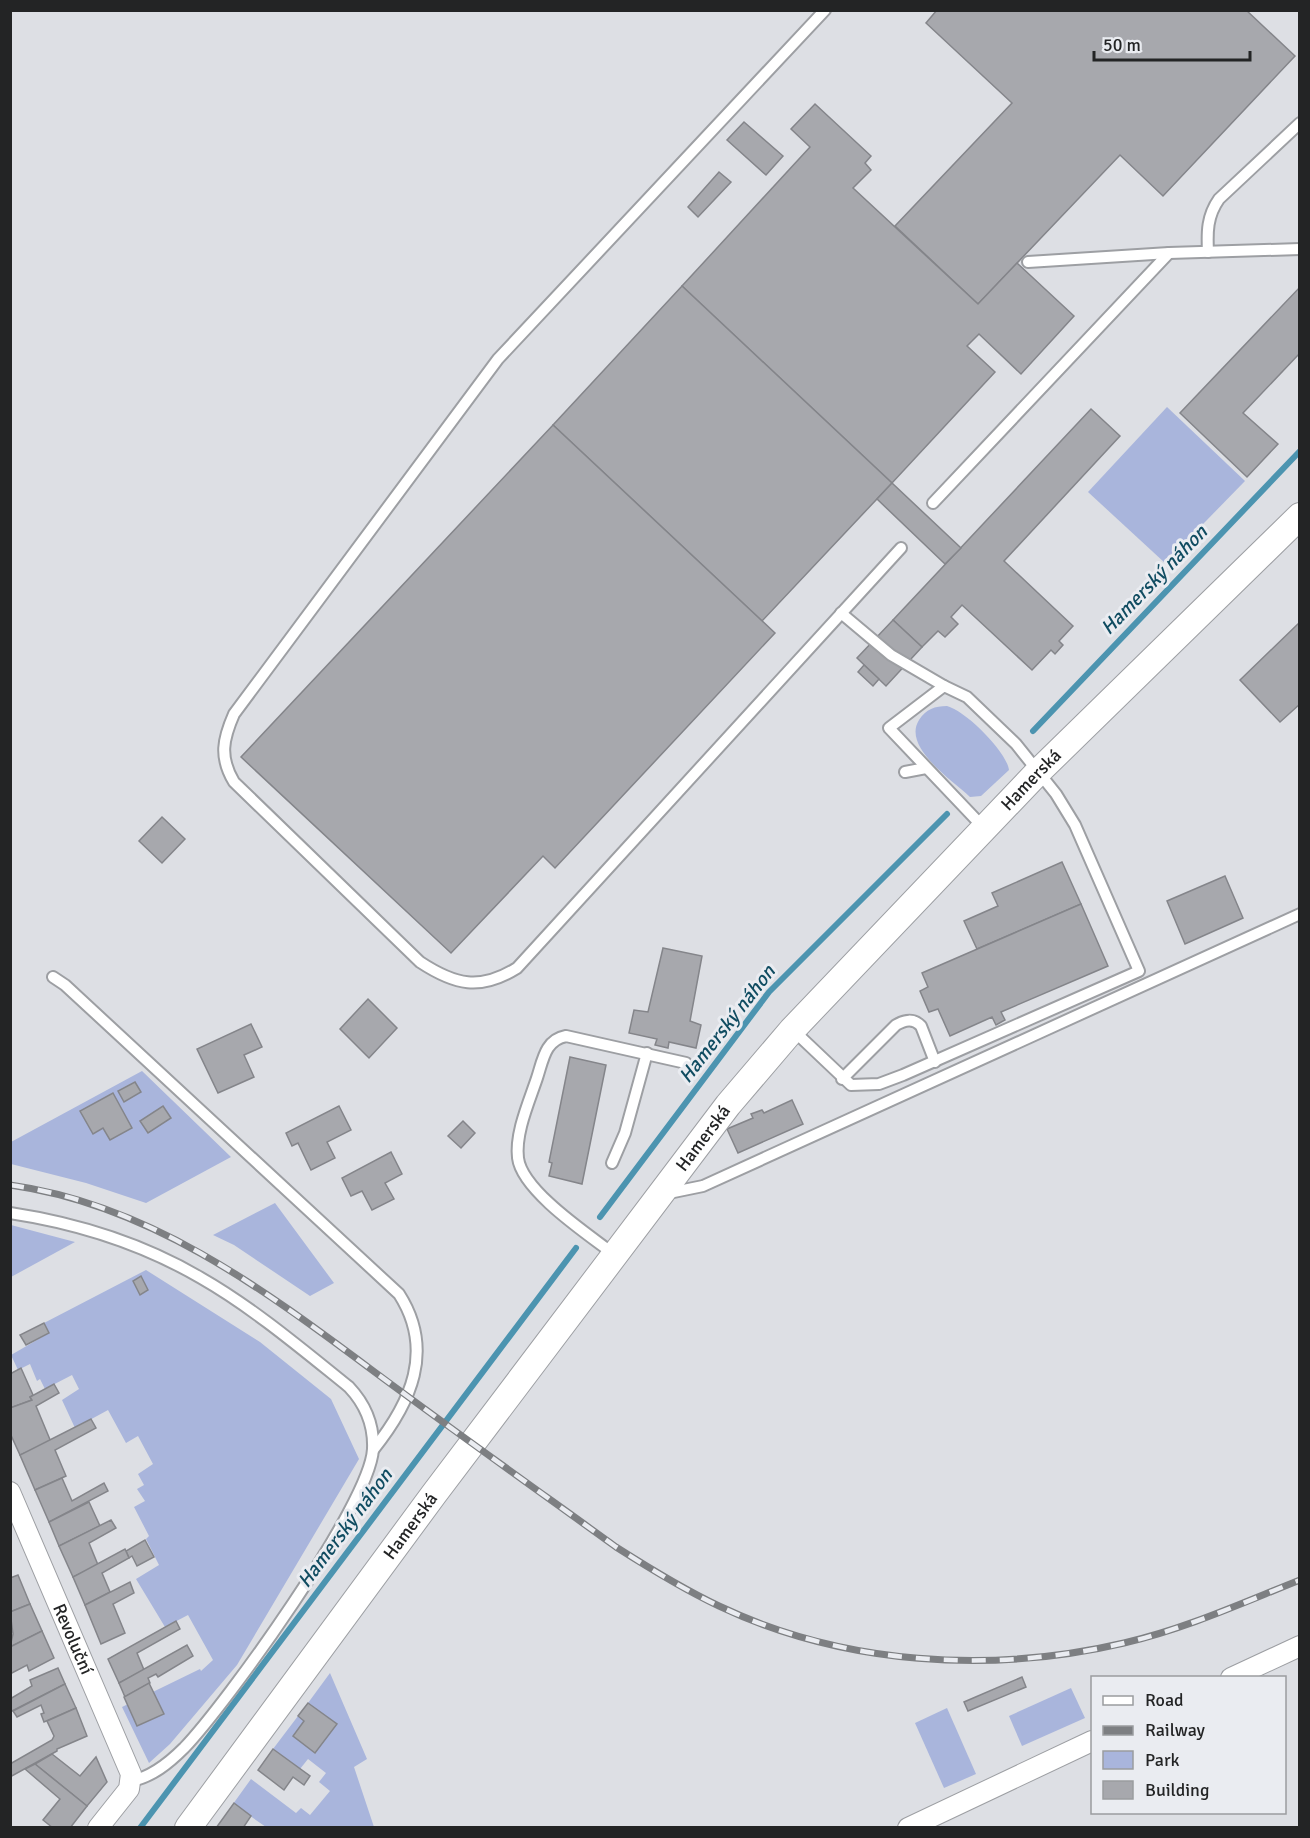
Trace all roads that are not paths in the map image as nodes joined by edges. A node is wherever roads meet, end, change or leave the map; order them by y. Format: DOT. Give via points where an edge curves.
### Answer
graph roads {
  1 [pos="825,10"];
  2 [pos="1299,123"];
  3 [pos="1299,249"];
  4 [pos="1208,252"];
  5 [pos="1169,253"];
  6 [pos="1028,262"];
  7 [pos="933,503"];
  8 [pos="1299,516"];
  9 [pos="901,548"];
  10 [pos="841,612"];
  11 [pos="944,686"];
  12 [pos="926,768"];
  13 [pos="1039,771"];
  14 [pos="906,772"];
  15 [pos="984,828"];
  16 [pos="1299,914"];
  17 [pos="53,977"];
  18 [pos="792,1030"];
  19 [pos="647,1053"];
  20 [pos="935,1062"];
  21 [pos="686,1063"];
  22 [pos="842,1079"];
  23 [pos="612,1163"];
  24 [pos="660,1195"];
  25 [pos="10,1213"];
  26 [pos="615,1256"];
  27 [pos="373,1450"];
  28 [pos="10,1492"];
  29 [pos="1299,1646"];
  30 [pos="1233,1676"];
  31 [pos="1091,1741"];
  32 [pos="130,1785"];
  33 [pos="98,1827"];
  34 [pos="188,1827"];
  35 [pos="908,1827"];
  1 -- 10 [label="lane" via="498,359 234,714 222,743 223,758 234,782 420,962 455,981 498,980 517,968"];
  2 -- 4 [label="lane" via="1219,199 1207,230"];
  3 -- 4 [label="lane"];
  4 -- 5 [label="lane"];
  5 -- 6 [label="lane"];
  5 -- 7 [label="lane"];
  8 -- 13 [label="street, Hamerská"];
  9 -- 10 [label="lane"];
  10 -- 11 [label="lane" via="891,655"];
  11 -- 12 [label="lane" via="886,731"];
  11 -- 13 [label="lane" via="967,697"];
  12 -- 14 [label="lane"];
  12 -- 15 [label="lane"];
  13 -- 15 [label="street, Hamerská"];
  13 -- 20 [label="lane" via="1071,816 1139,971"];
  15 -- 18 [label="street, Hamerská"];
  16 -- 24 [label="lane" via="704,1186"];
  17 -- 27 [label="lane" via="399,1294 415,1325 416,1367 400,1412"];
  18 -- 22 [label="lane"];
  18 -- 24 [label="street, Hamerská" via="728,1105"];
  19 -- 21 [label="lane"];
  19 -- 23 [label="lane" via="625,1133"];
  19 -- 26 [label="lane" via="574,1036 553,1041 545,1052 519,1144 518,1159 527,1179"];
  20 -- 22 [label="lane" via="879,1084 851,1085"];
  20 -- 22 [label="lane" via="921,1026 907,1021 896,1025"];
  24 -- 26 [label="street, Hamerská"];
  25 -- 27 [label="lane" via="119,1240 202,1278 360,1398 368,1414"];
  26 -- 34 [label="street, Hamerská"];
  27 -- 32 [label="lane" via="361,1489 339,1528 254,1658 184,1747 144,1779"];
  28 -- 32 [label="street, Revoluční" via="128,1765"];
  29 -- 30 [label="street"];
  31 -- 35 [label="street"];
  32 -- 33 [label="street"];
}
